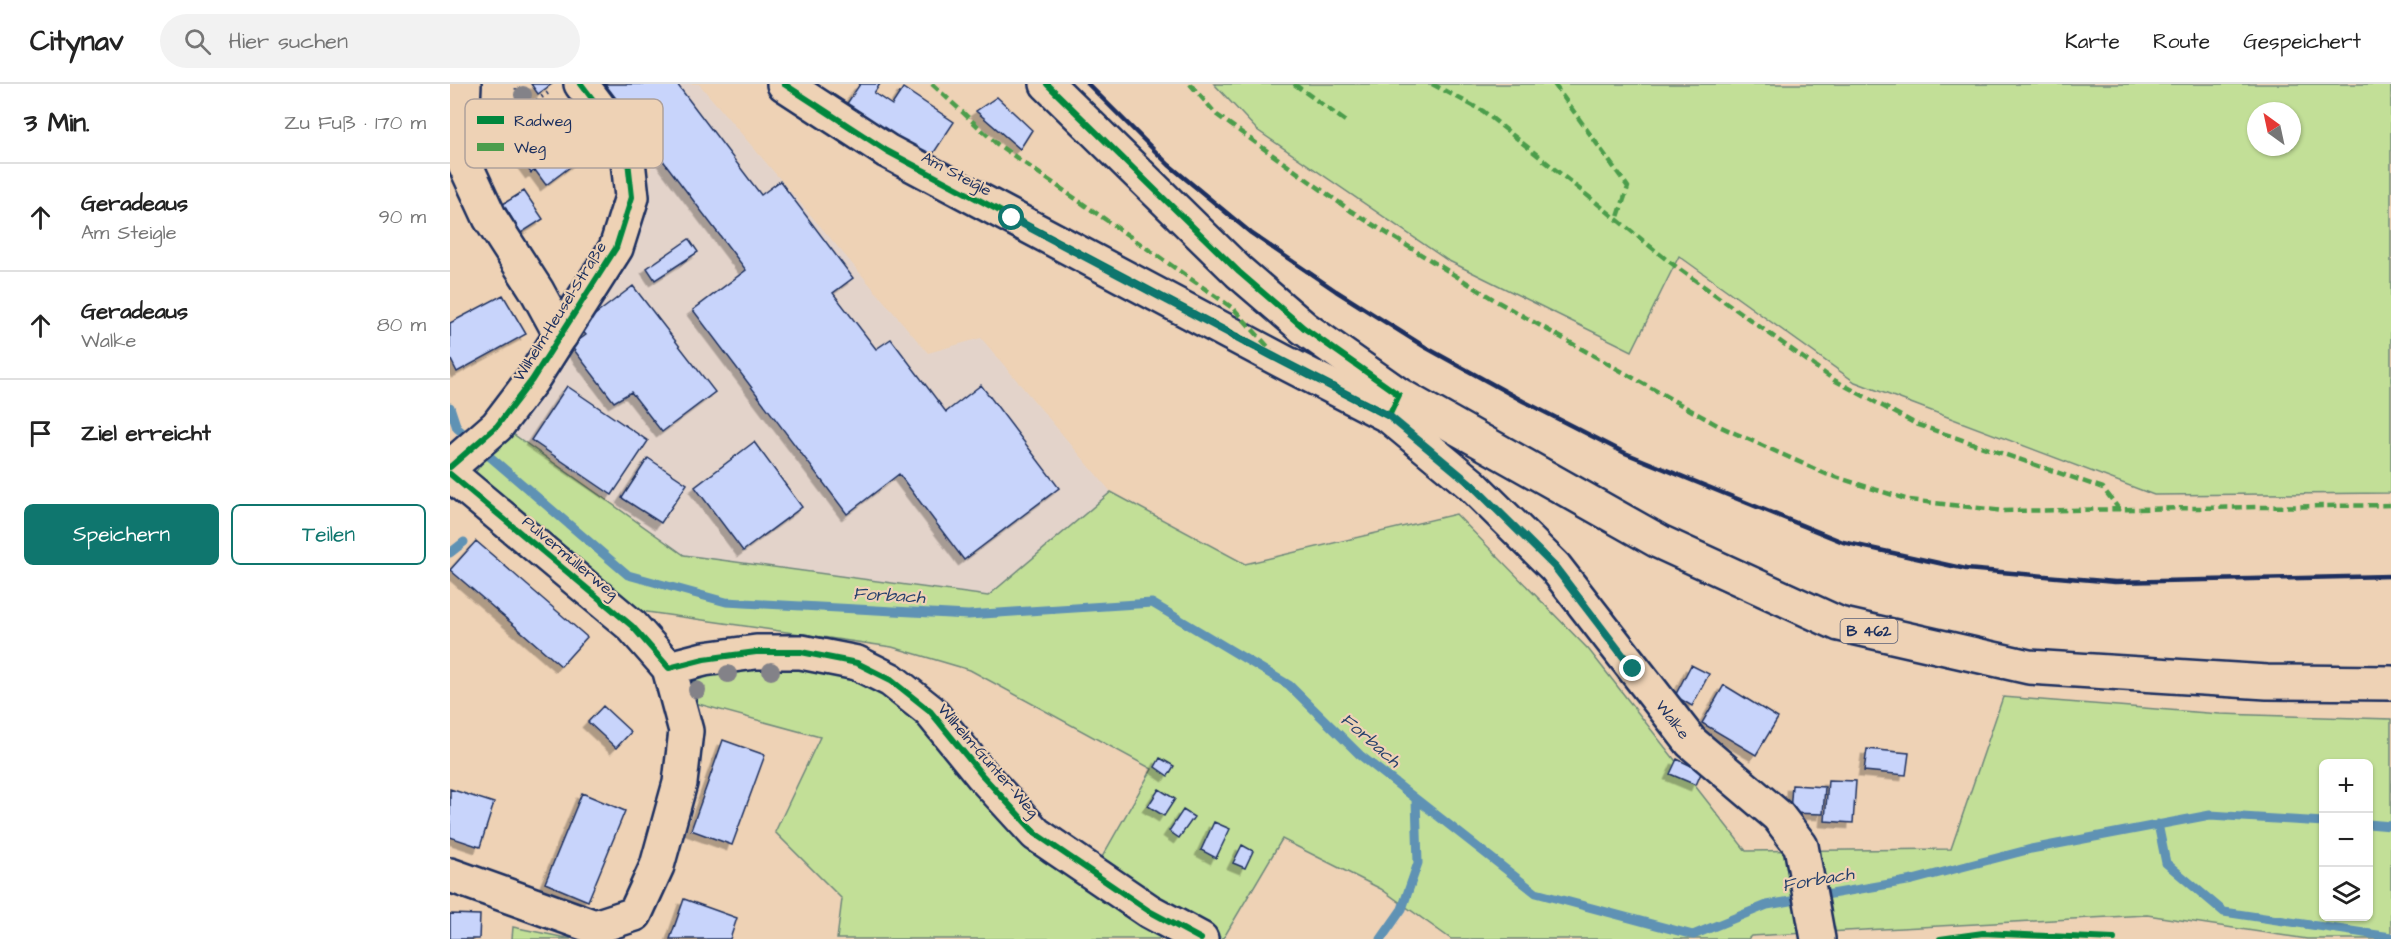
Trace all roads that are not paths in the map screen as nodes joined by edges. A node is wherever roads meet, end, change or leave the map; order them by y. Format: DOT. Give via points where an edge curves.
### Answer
graph roads {
  1 [pos="464,84"];
  2 [pos="581,84"];
  3 [pos="784,84"];
  4 [pos="1047,84"];
  5 [pos="592,99"];
  6 [pos="465,164"];
  7 [pos="467,168"];
  8 [pos="629,168"];
  9 [pos="561,335"];
  10 [pos="1394,405"];
  11 [pos="456,478"];
  12 [pos="669,668"];
  13 [pos="2391,683"];
  14 [pos="450,875"];
  15 [pos="1816,930"];
  16 [pos="1201,939"];
  1 -- 6 [label="street, Wilhelm-Heusel-Straße"];
  2 -- 5 [label="street, Wilhelm-Heusel-Straße"];
  3 -- 10 [label="street, Am Steigle" via="887,151 1282,361"];
  4 -- 10 [label="street, B 462" via="1239,272"];
  7 -- 9 [label="street, Wilhelm-Heusel-Straße" via="490,218"];
  8 -- 9 [label="street, Wilhelm-Heusel-Straße" via="632,197 616,248"];
  9 -- 11 [label="street, Wilhelm-Heusel-Straße" via="532,380"];
  10 -- 13 [label="street, B 462" via="1660,543 1839,624 2029,667 2267,682"];
  10 -- 15 [label="street, Walke" via="1555,567 1691,742 1778,816 1802,846"];
  11 -- 12 [label="street, Pulvermüllerweg" via="632,626"];
  12 -- 14 [label="street, Pulvermüllerweg" via="686,731 680,783 657,866 635,914 595,927"];
  12 -- 16 [label="street, Wilhelm-Günter-Weg" via="756,652 801,652 857,663 891,680 930,711 1036,834 1149,910"];
}
